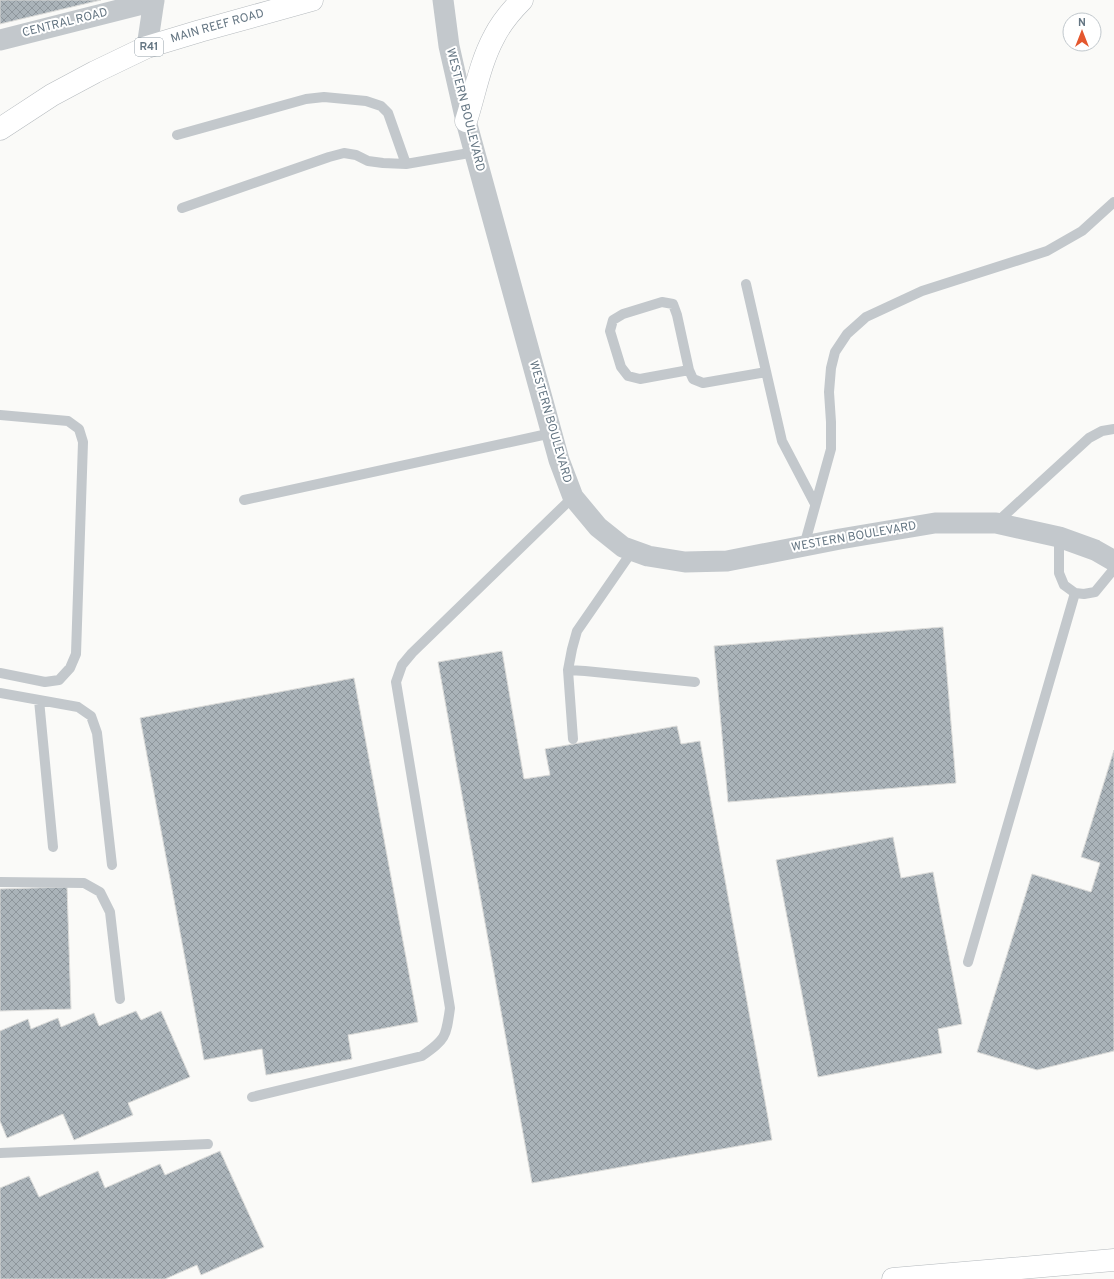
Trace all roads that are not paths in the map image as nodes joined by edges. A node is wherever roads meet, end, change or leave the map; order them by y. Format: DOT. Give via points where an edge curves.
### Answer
graph roads {
  1 [pos="154,0"];
  2 [pos="312,0"];
  3 [pos="443,0"];
  4 [pos="522,0"];
  5 [pos="0,40"];
  6 [pos="147,47"];
  7 [pos="466,121"];
  8 [pos="0,129"];
  9 [pos="177,135"];
  10 [pos="475,152"];
  11 [pos="406,164"];
  12 [pos="1114,202"];
  13 [pos="182,208"];
  14 [pos="746,284"];
  15 [pos="689,370"];
  16 [pos="766,372"];
  17 [pos="0,415"];
  18 [pos="1114,429"];
  19 [pos="552,432"];
  20 [pos="573,497"];
  21 [pos="244,500"];
  22 [pos="815,504"];
  23 [pos="996,523"];
  24 [pos="1059,537"];
  25 [pos="804,546"];
  26 [pos="633,550"];
  27 [pos="1114,561"];
  28 [pos="1114,569"];
  29 [pos="1075,594"];
  30 [pos="568,670"];
  31 [pos="0,673"];
  32 [pos="695,682"];
  33 [pos="0,693"];
  34 [pos="39,700"];
  35 [pos="573,739"];
  36 [pos="53,847"];
  37 [pos="112,865"];
  38 [pos="0,882"];
  39 [pos="968,962"];
  40 [pos="120,999"];
  41 [pos="252,1097"];
  42 [pos="208,1144"];
  43 [pos="0,1153"];
  44 [pos="1114,1260"];
  45 [pos="893,1279"];
  1 -- 5 [label="street, CENTRAL ROAD"];
  1 -- 6 [label="street"];
  2 -- 6 [label="main road, MAIN REEF ROAD / R41"];
  3 -- 7 [label="street, WESTERN BOULEVARD" via="449,46"];
  4 -- 7 [label="main road" via="504,21 487,51"];
  6 -- 8 [label="main road, MAIN REEF ROAD / R41" via="52,95"];
  7 -- 10 [label="street, WESTERN BOULEVARD"];
  9 -- 11 [label="lane" via="306,98 366,101 381,106 388,113"];
  10 -- 11 [label="lane"];
  10 -- 19 [label="street, WESTERN BOULEVARD"];
  11 -- 13 [label="lane" via="368,161 344,153"];
  12 -- 22 [label="lane" via="1082,231 1047,251 922,292 866,317 847,334 835,352 831,368 831,449"];
  14 -- 16 [label="lane"];
  15 -- 15 [label="lane" via="640,379 628,376 621,367 610,331 612,320 662,302 673,304"];
  15 -- 16 [label="lane" via="693,379 703,383"];
  16 -- 22 [label="lane" via="782,441"];
  17 -- 31 [label="lane" via="68,421 79,429 83,442 76,654 70,668 59,680 45,682"];
  18 -- 23 [label="lane" via="1110,428 1089,438"];
  19 -- 20 [label="street, WESTERN BOULEVARD"];
  19 -- 21 [label="lane"];
  20 -- 26 [label="street, WESTERN BOULEVARD" via="598,527 623,547"];
  20 -- 41 [label="lane" via="412,653 402,665 396,682 450,1008 447,1031 438,1044 422,1056"];
  22 -- 25 [label="lane"];
  23 -- 24 [label="street, WESTERN BOULEVARD"];
  23 -- 25 [label="street, WESTERN BOULEVARD" via="935,523"];
  24 -- 27 [label="street, WESTERN BOULEVARD" via="1095,550"];
  24 -- 29 [label="lane" via="1059,573 1064,585"];
  25 -- 26 [label="street, WESTERN BOULEVARD" via="727,561 685,562 648,556"];
  26 -- 30 [label="lane" via="577,631"];
  28 -- 29 [label="lane" via="1095,592"];
  29 -- 39 [label="lane"];
  30 -- 32 [label="lane"];
  30 -- 35 [label="lane"];
  33 -- 34 [label="lane"];
  34 -- 36 [label="lane"];
  34 -- 37 [label="lane" via="78,707 91,716 97,732"];
  38 -- 40 [label="lane" via="84,883 100,892 110,912"];
  42 -- 43 [label="lane"];
  44 -- 45 [label="main road"];
}
